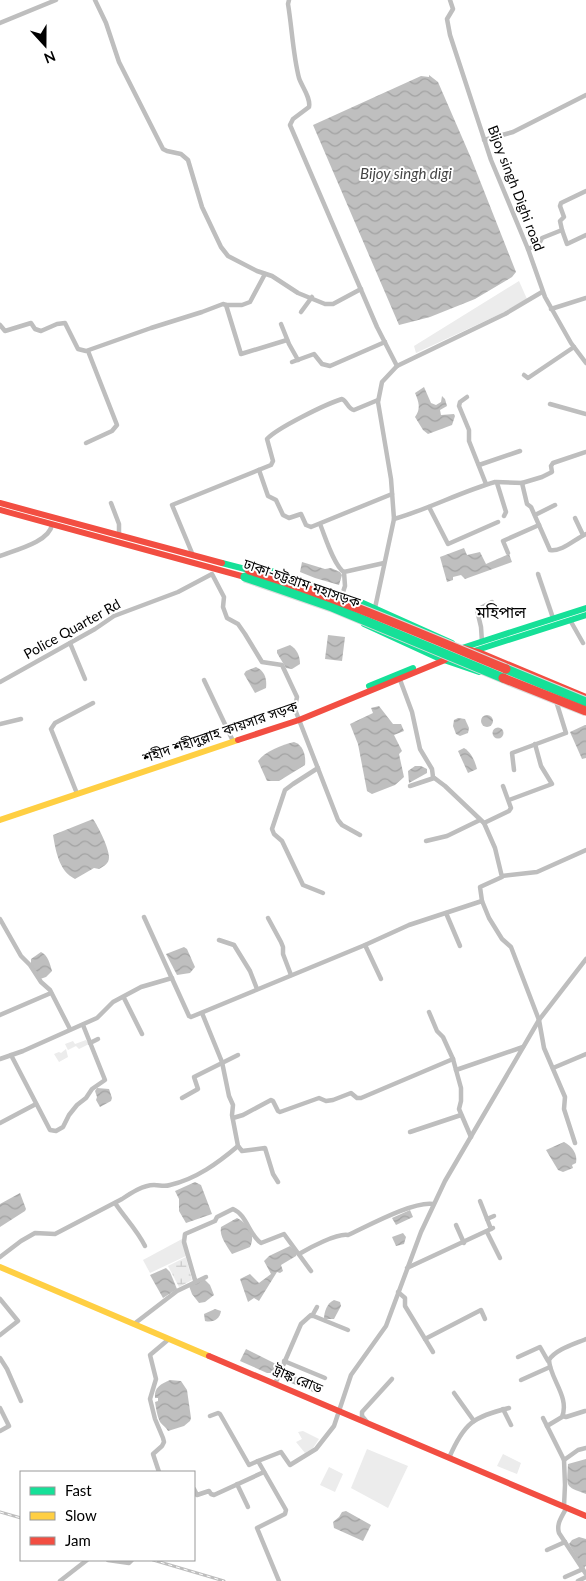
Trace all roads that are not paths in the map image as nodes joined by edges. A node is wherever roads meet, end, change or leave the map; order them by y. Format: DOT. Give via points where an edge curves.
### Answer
graph roads {
  1 [pos="56,0"];
  2 [pos="95,0"];
  3 [pos="289,0"];
  4 [pos="450,0"];
  5 [pos="0,23"];
  6 [pos="586,95"];
  7 [pos="484,140"];
  8 [pos="586,191"];
  9 [pos="562,230"];
  10 [pos="586,236"];
  11 [pos="528,249"];
  12 [pos="265,274"];
  13 [pos="361,289"];
  14 [pos="542,292"];
  15 [pos="312,297"];
  16 [pos="586,298"];
  17 [pos="226,305"];
  18 [pos="551,309"];
  19 [pos="301,312"];
  20 [pos="281,324"];
  21 [pos="0,325"];
  22 [pos="287,340"];
  23 [pos="385,342"];
  24 [pos="574,347"];
  25 [pos="88,351"];
  26 [pos="298,360"];
  27 [pos="292,362"];
  28 [pos="586,363"];
  29 [pos="397,366"];
  30 [pos="524,375"];
  31 [pos="467,396"];
  32 [pos="378,400"];
  33 [pos="550,404"];
  34 [pos="586,414"];
  35 [pos="86,443"];
  36 [pos="520,451"];
  37 [pos="586,452"];
  38 [pos="479,466"];
  39 [pos="259,470"];
  40 [pos="496,482"];
  41 [pos="523,483"];
  42 [pos="486,484"];
  43 [pos="392,494"];
  44 [pos="0,503"];
  45 [pos="110,503"];
  46 [pos="555,505"];
  47 [pos="429,507"];
  48 [pos="0,510"];
  49 [pos="535,515"];
  50 [pos="504,516"];
  51 [pos="575,518"];
  52 [pos="394,519"];
  53 [pos="498,522"];
  54 [pos="52,524"];
  55 [pos="320,524"];
  56 [pos="539,525"];
  57 [pos="119,534"];
  58 [pos="584,535"];
  59 [pos="508,553"];
  60 [pos="193,554"];
  61 [pos="0,556"];
  62 [pos="384,562"];
  63 [pos="344,572"];
  64 [pos="247,574"];
  65 [pos="538,574"];
  66 [pos="342,595"];
  67 [pos="492,602"];
  68 [pos="375,608"];
  69 [pos="586,608"];
  70 [pos="586,615"];
  71 [pos="569,617"];
  72 [pos="553,618"];
  73 [pos="70,642"];
  74 [pos="482,642"];
  75 [pos="583,643"];
  76 [pos="462,648"];
  77 [pos="474,651"];
  78 [pos="442,659"];
  79 [pos="399,676"];
  80 [pos="85,679"];
  81 [pos="204,680"];
  82 [pos="0,682"];
  83 [pos="586,697"];
  84 [pos="586,702"];
  85 [pos="93,703"];
  86 [pos="558,704"];
  87 [pos="586,711"];
  88 [pos="586,716"];
  89 [pos="21,719"];
  90 [pos="299,719"];
  91 [pos="0,724"];
  92 [pos="232,739"];
  93 [pos="534,744"];
  94 [pos="318,768"];
  95 [pos="514,770"];
  96 [pos="434,778"];
  97 [pos="410,786"];
  98 [pos="504,786"];
  99 [pos="76,791"];
  100 [pos="509,800"];
  101 [pos="0,818"];
  102 [pos="482,822"];
  103 [pos="360,835"];
  104 [pos="426,841"];
  105 [pos="586,850"];
  106 [pos="502,876"];
  107 [pos="322,893"];
  108 [pos="482,901"];
  109 [pos="446,914"];
  110 [pos="144,917"];
  111 [pos="268,918"];
  112 [pos="0,919"];
  113 [pos="219,940"];
  114 [pos="365,945"];
  115 [pos="460,946"];
  116 [pos="586,959"];
  117 [pos="291,975"];
  118 [pos="172,978"];
  119 [pos="381,979"];
  120 [pos="257,989"];
  121 [pos="51,993"];
  122 [pos="124,998"];
  123 [pos="428,1012"];
  124 [pos="202,1013"];
  125 [pos="0,1015"];
  126 [pos="539,1020"];
  127 [pos="83,1025"];
  128 [pos="70,1029"];
  129 [pos="142,1034"];
  130 [pos="98,1039"];
  131 [pos="90,1043"];
  132 [pos="523,1047"];
  133 [pos="586,1054"];
  134 [pos="238,1055"];
  135 [pos="11,1056"];
  136 [pos="0,1059"];
  137 [pos="453,1059"];
  138 [pos="222,1062"];
  139 [pos="553,1068"];
  140 [pos="456,1070"];
  141 [pos="182,1098"];
  142 [pos="36,1104"];
  143 [pos="461,1115"];
  144 [pos="233,1118"];
  145 [pos="0,1123"];
  146 [pos="410,1132"];
  147 [pos="471,1137"];
  148 [pos="575,1143"];
  149 [pos="238,1146"];
  150 [pos="278,1182"];
  151 [pos="480,1201"];
  152 [pos="115,1203"];
  153 [pos="433,1204"];
  154 [pos="494,1216"];
  155 [pos="487,1219"];
  156 [pos="456,1225"];
  157 [pos="490,1230"];
  158 [pos="464,1243"];
  159 [pos="145,1246"];
  160 [pos="299,1254"];
  161 [pos="0,1257"];
  162 [pos="500,1258"];
  163 [pos="0,1268"];
  164 [pos="407,1268"];
  165 [pos="311,1270"];
  166 [pos="206,1276"];
  167 [pos="195,1280"];
  168 [pos="398,1292"];
  169 [pos="0,1299"];
  170 [pos="317,1307"];
  171 [pos="312,1316"];
  172 [pos="485,1319"];
  173 [pos="134,1324"];
  174 [pos="348,1330"];
  175 [pos="0,1335"];
  176 [pos="169,1339"];
  177 [pos="424,1339"];
  178 [pos="586,1339"];
  179 [pos="433,1352"];
  180 [pos="518,1356"];
  181 [pos="0,1358"];
  182 [pos="284,1361"];
  183 [pos="549,1365"];
  184 [pos="325,1378"];
  185 [pos="392,1379"];
  186 [pos="521,1380"];
  187 [pos="274,1384"];
  188 [pos="454,1393"];
  189 [pos="21,1401"];
  190 [pos="0,1408"];
  191 [pos="585,1411"];
  192 [pos="340,1412"];
  193 [pos="210,1416"];
  194 [pos="563,1416"];
  195 [pos="543,1418"];
  196 [pos="474,1421"];
  197 [pos="368,1423"];
  198 [pos="511,1425"];
  199 [pos="547,1426"];
  200 [pos="0,1431"];
  201 [pos="586,1448"];
  202 [pos="448,1458"];
  203 [pos="564,1460"];
  204 [pos="258,1462"];
  205 [pos="158,1471"];
  206 [pos="264,1472"];
  207 [pos="237,1484"];
  208 [pos="195,1491"];
  209 [pos="248,1507"];
  210 [pos="565,1507"];
  211 [pos="586,1516"];
  212 [pos="565,1542"];
  213 [pos="547,1550"];
  214 [pos="86,1561"];
  215 [pos="115,1561"];
  216 [pos="131,1561"];
  217 [pos="583,1569"];
  218 [pos="586,1576"];
  219 [pos="565,1577"];
  220 [pos="60,1581"];
  221 [pos="279,1581"];
  222 [pos="578,1581"];
  1 -- 5 [label="street"];
  2 -- 12 [label="street" via="119,62 164,149 181,154 188,160 202,207 221,247 228,256"];
  3 -- 13 [label="street" via="297,68 310,102 290,126"];
  4 -- 7 [label="street, Bijoy singh Dighi road" via="453,6 447,20 450,35"];
  6 -- 7 [label="street" via="513,132"];
  7 -- 11 [label="street, Bijoy singh Dighi road"];
  8 -- 9 [label="street" via="561,203"];
  9 -- 10 [label="street" via="567,244"];
  9 -- 11 [label="street" via="542,238 539,244"];
  11 -- 14 [label="street, Bijoy singh Dighi road"];
  12 -- 15 [label="street" via="298,293"];
  12 -- 17 [label="street" via="250,302"];
  13 -- 15 [label="street" via="330,305"];
  13 -- 23 [label="street"];
  14 -- 18 [label="street, Bijoy singh Dighi road"];
  14 -- 29 [label="street" via="505,314"];
  15 -- 19 [label="street"];
  16 -- 18 [label="street"];
  17 -- 22 [label="street" via="241,354"];
  17 -- 25 [label="street" via="217,305"];
  18 -- 24 [label="street, Bijoy singh Dighi road"];
  20 -- 22 [label="street"];
  21 -- 25 [label="street" via="5,331 31,323 40,331 65,323 78,349"];
  22 -- 26 [label="street"];
  23 -- 26 [label="street" via="330,366 322,364 314,354"];
  23 -- 29 [label="street"];
  24 -- 28 [label="street, Bijoy singh Dighi road"];
  24 -- 30 [label="street" via="528,378"];
  25 -- 35 [label="street" via="117,425 112,431"];
  26 -- 27 [label="street"];
  29 -- 32 [label="street" via="382,382"];
  31 -- 38 [label="street" via="459,406"];
  32 -- 39 [label="street" via="354,410 344,400 339,400 281,430 267,439 272,464"];
  32 -- 43 [label="street"];
  33 -- 34 [label="street"];
  36 -- 38 [label="street"];
  37 -- 41 [label="street" via="553,463 552,472"];
  38 -- 42 [label="street"];
  39 -- 55 [label="street" via="268,495 276,500 283,515 289,518 301,514 306,525 314,527"];
  39 -- 60 [label="street" via="172,505"];
  40 -- 41 [label="street"];
  40 -- 42 [label="street"];
  40 -- 50 [label="street" via="506,512"];
  41 -- 49 [label="street" via="527,504"];
  42 -- 47 [label="street"];
  43 -- 52 [label="street"];
  43 -- 55 [label="street"];
  44 -- 57 [label="main road, ঢাকা-চট্টগ্রাম মহাসড়ক"];
  45 -- 57 [label="street" via="119,524"];
  46 -- 49 [label="street"];
  47 -- 52 [label="street"];
  47 -- 53 [label="street" via="448,544"];
  48 -- 54 [label="main road, ঢাকা-চট্টগ্রাম মহাসড়ক"];
  49 -- 56 [label="street"];
  51 -- 58 [label="street"];
  52 -- 62 [label="street"];
  54 -- 61 [label="street" via="51,530 41,540"];
  54 -- 64 [label="main road, ঢাকা-চট্টগ্রাম মহাসড়ক"];
  55 -- 63 [label="street" via="336,563"];
  56 -- 58 [label="street" via="551,551"];
  56 -- 59 [label="street" via="503,541"];
  57 -- 60 [label="main road, ঢাকা-চট্টগ্রাম মহাসড়ক"];
  60 -- 64 [label="main road, ঢাকা-চট্টগ্রাম মহাসড়ক"];
  62 -- 63 [label="street"];
  62 -- 68 [label="street"];
  63 -- 66 [label="street"];
  64 -- 66 [label="main road" via="267,569"];
  64 -- 78 [label="main road" via="258,586 319,606"];
  64 -- 84 [label="main road, ঢাকা-চট্টগ্রাম মহাসড়ক, bridge" via="292,583"];
  64 -- 87 [label="main road, ঢাকা-চট্টগ্রাম মহাসড়ক, bridge"];
  65 -- 72 [label="street"];
  66 -- 68 [label="main road"];
  67 -- 74 [label="street" via="477,610"];
  68 -- 76 [label="main road"];
  69 -- 71 [label="main road"];
  70 -- 71 [label="main road"];
  71 -- 72 [label="main road"];
  71 -- 75 [label="street"];
  71 -- 77 [label="main road"];
  72 -- 74 [label="main road"];
  73 -- 80 [label="street"];
  73 -- 82 [label="street, Police Quarter Rd"];
  73 -- 90 [label="street, Police Quarter Rd" via="114,616 178,592 212,574 224,597 227,618 238,624 262,662 282,665 297,697 295,707"];
  74 -- 76 [label="main road"];
  76 -- 77 [label="main road"];
  76 -- 78 [label="main road"];
  77 -- 78 [label="main road"];
  77 -- 83 [label="main road"];
  78 -- 79 [label="main road, শহীদ শহীদুল্লাহ কায়সার সড়ক"];
  78 -- 86 [label="main road"];
  79 -- 90 [label="main road, শহীদ শহীদুল্লাহ কায়সার সড়ক"];
  79 -- 96 [label="street" via="412,712 420,750"];
  81 -- 92 [label="street"];
  85 -- 99 [label="street" via="55,723 51,729"];
  86 -- 88 [label="main road"];
  86 -- 93 [label="street" via="566,732"];
  89 -- 91 [label="street"];
  90 -- 92 [label="main road, শহীদ শহীদুল্লাহ কায়সার সড়ক"];
  90 -- 94 [label="street"];
  90 -- 101 [label="main road, শহীদ শহীদুল্লাহ কায়সার সড়ক"];
  92 -- 99 [label="main road, শহীদ শহীদুল্লাহ কায়সার সড়ক"];
  93 -- 95 [label="street" via="512,752"];
  93 -- 100 [label="street" via="552,784"];
  94 -- 103 [label="street" via="340,823"];
  94 -- 107 [label="street" via="285,790 272,829 282,841 303,885"];
  96 -- 97 [label="street"];
  96 -- 102 [label="street"];
  98 -- 100 [label="street"];
  99 -- 101 [label="main road, শহীদ শহীদুল্লাহ কায়সার সড়ক"];
  100 -- 102 [label="street" via="509,811"];
  102 -- 104 [label="street"];
  102 -- 106 [label="street" via="495,848"];
  105 -- 106 [label="street" via="537,872"];
  106 -- 108 [label="street" via="480,887"];
  108 -- 109 [label="street"];
  108 -- 126 [label="street" via="502,939 511,947"];
  109 -- 114 [label="street" via="409,925"];
  109 -- 115 [label="street"];
  110 -- 118 [label="street"];
  111 -- 117 [label="street" via="283,947"];
  112 -- 121 [label="street" via="22,956"];
  113 -- 120 [label="street" via="234,945"];
  114 -- 117 [label="street"];
  114 -- 119 [label="street"];
  116 -- 126 [label="street"];
  117 -- 120 [label="street"];
  118 -- 122 [label="street" via="141,987"];
  118 -- 124 [label="street" via="189,1016"];
  120 -- 124 [label="street"];
  121 -- 125 [label="street"];
  121 -- 128 [label="street"];
  122 -- 127 [label="street" via="113,1002 100,1016"];
  122 -- 129 [label="street"];
  123 -- 137 [label="street"];
  124 -- 138 [label="street"];
  126 -- 132 [label="street"];
  126 -- 139 [label="street" via="544,1048"];
  127 -- 128 [label="street"];
  127 -- 131 [label="street"];
  128 -- 135 [label="street"];
  130 -- 131 [label="street"];
  131 -- 142 [label="street" via="105,1081 92,1089 56,1131 50,1130"];
  132 -- 140 [label="street"];
  132 -- 147 [label="street"];
  133 -- 139 [label="street"];
  134 -- 138 [label="street"];
  135 -- 136 [label="street"];
  135 -- 142 [label="street"];
  137 -- 140 [label="street"];
  137 -- 144 [label="street" via="361,1098 351,1094 333,1100 319,1098 280,1112 270,1100"];
  138 -- 141 [label="street" via="193,1077 198,1089"];
  138 -- 144 [label="street" via="233,1105"];
  139 -- 148 [label="street" via="565,1097 564,1109"];
  140 -- 143 [label="street" via="461,1088"];
  142 -- 145 [label="street"];
  143 -- 146 [label="street"];
  143 -- 147 [label="street"];
  144 -- 149 [label="street"];
  147 -- 153 [label="street"];
  149 -- 150 [label="street" via="242,1151 266,1148"];
  149 -- 152 [label="street" via="207,1170 170,1185 149,1186 132,1192"];
  151 -- 155 [label="street"];
  152 -- 159 [label="street" via="135,1227"];
  152 -- 161 [label="street" via="55,1234 35,1233"];
  153 -- 160 [label="street" via="408,1209"];
  153 -- 164 [label="street"];
  154 -- 155 [label="street"];
  155 -- 157 [label="street"];
  156 -- 158 [label="street"];
  157 -- 158 [label="street"];
  157 -- 162 [label="street"];
  158 -- 164 [label="street"];
  160 -- 165 [label="street"];
  160 -- 167 [label="street" via="284,1234 258,1242 242,1216 233,1209 216,1217 215,1221 184,1234"];
  163 -- 173 [label="main road, ট্রাঙ্ক রোড"];
  164 -- 168 [label="street"];
  166 -- 167 [label="street"];
  167 -- 173 [label="street" via="176,1290"];
  168 -- 177 [label="street" via="406,1298 405,1306"];
  168 -- 192 [label="street" via="386,1326 351,1375"];
  169 -- 175 [label="street" via="18,1321"];
  170 -- 171 [label="street"];
  171 -- 174 [label="street"];
  171 -- 182 [label="street" via="301,1324"];
  172 -- 177 [label="street" via="481,1310"];
  173 -- 176 [label="main road, ট্রাঙ্ক রোড"];
  176 -- 187 [label="main road, ট্রাঙ্ক রোড"];
  176 -- 205 [label="street" via="150,1356 156,1379 151,1393 152,1409 164,1442 153,1454"];
  177 -- 179 [label="street"];
  178 -- 183 [label="street" via="550,1357"];
  180 -- 183 [label="street" via="540,1348"];
  181 -- 189 [label="street"];
  182 -- 184 [label="street"];
  182 -- 187 [label="street"];
  183 -- 186 [label="street"];
  183 -- 194 [label="street" via="563,1400"];
  185 -- 197 [label="street" via="362,1412"];
  187 -- 192 [label="main road, ট্রাঙ্ক রোড"];
  188 -- 196 [label="street"];
  190 -- 200 [label="street" via="9,1426"];
  191 -- 194 [label="street"];
  192 -- 197 [label="main road, ট্রাঙ্ক রোড"];
  192 -- 204 [label="street" via="334,1426 316,1449 289,1465 281,1452"];
  193 -- 204 [label="street" via="220,1414 249,1465"];
  194 -- 199 [label="street"];
  195 -- 199 [label="street"];
  196 -- 198 [label="street" via="506,1408"];
  196 -- 202 [label="street" via="457,1439"];
  197 -- 202 [label="main road, ট্রাঙ্ক রোড"];
  199 -- 203 [label="street"];
  201 -- 203 [label="street"];
  202 -- 210 [label="main road, ট্রাঙ্ক রোড"];
  203 -- 210 [label="street"];
  204 -- 206 [label="street"];
  206 -- 207 [label="street"];
  206 -- 221 [label="street" via="286,1510 285,1514 258,1528"];
  207 -- 208 [label="street" via="214,1495 209,1491 197,1495"];
  207 -- 209 [label="street"];
  210 -- 211 [label="main road, ট্রাঙ্ক রোড"];
  210 -- 212 [label="street" via="557,1528"];
  212 -- 213 [label="street"];
  212 -- 217 [label="street"];
  214 -- 220 [label="street"];
  215 -- 216 [label="street"];
  217 -- 218 [label="street"];
  217 -- 219 [label="street"];
  218 -- 222 [label="street"];
}
